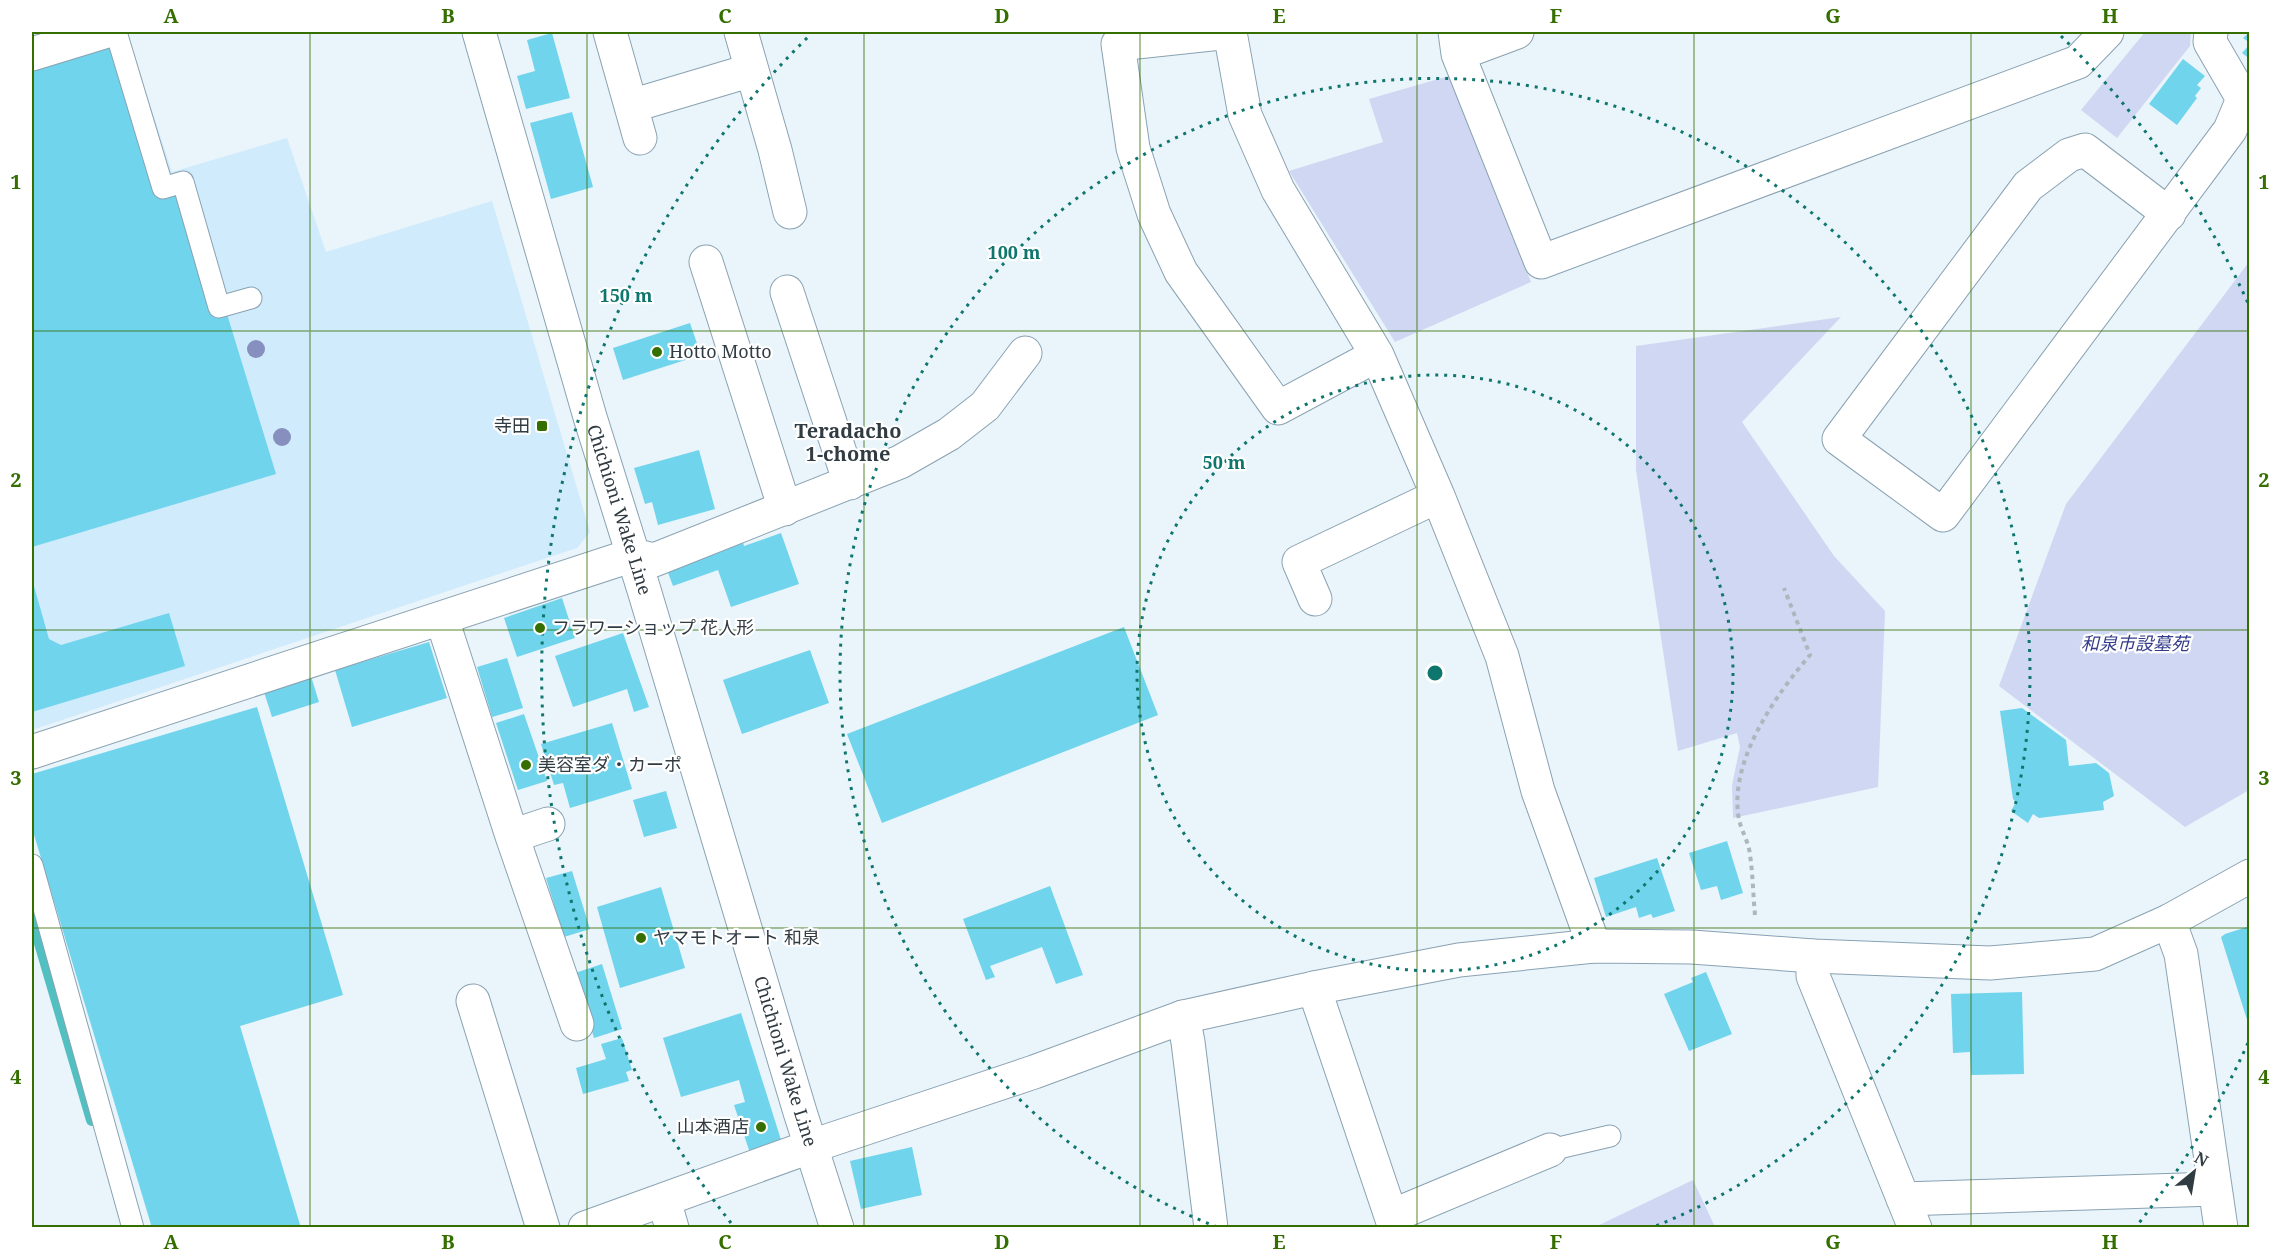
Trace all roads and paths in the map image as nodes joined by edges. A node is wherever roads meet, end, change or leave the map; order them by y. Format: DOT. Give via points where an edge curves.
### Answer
graph roads {
  1 [pos="104,32"];
  2 [pos="116,32"];
  3 [pos="479,32"];
  4 [pos="610,32"];
  5 [pos="741,32"];
  6 [pos="1230,32"];
  7 [pos="1517,32"];
  8 [pos="2107,32"];
  9 [pos="2211,32"];
  10 [pos="48,43"];
  11 [pos="1457,43"];
  12 [pos="752,70"];
  13 [pos="631,106"];
  14 [pos="640,138"];
  15 [pos="790,212"];
  16 [pos="2169,214"];
  17 [pos="706,262"];
  18 [pos="787,292"];
  19 [pos="251,298"];
  20 [pos="1025,352"];
  21 [pos="1377,355"];
  22 [pos="850,483"];
  23 [pos="1438,496"];
  24 [pos="785,509"];
  25 [pos="633,555"];
  26 [pos="1784,588"];
  27 [pos="1315,599"];
  28 [pos="442,619"];
  29 [pos="32,752"];
  30 [pos="548,824"];
  31 [pos="512,836"];
  32 [pos="32,865"];
  33 [pos="2250,876"];
  34 [pos="2169,921"];
  35 [pos="1594,946"];
  36 [pos="1758,952"];
  37 [pos="1813,956"];
  38 [pos="1314,988"];
  39 [pos="473,1001"];
  40 [pos="1183,1017"];
  41 [pos="577,1024"];
  42 [pos="1610,1136"];
  43 [pos="812,1146"];
  44 [pos="1550,1150"];
  45 [pos="2214,1189"];
  46 [pos="1909,1213"];
  47 [pos="668,1214"];
  48 [pos="1394,1222"];
  49 [pos="133,1227"];
  50 [pos="543,1227"];
  51 [pos="585,1227"];
  52 [pos="837,1227"];
  53 [pos="1211,1227"];
  54 [pos="2221,1227"];
  1 -- 10 [label="street"];
  2 -- 19 [label="lane" via="163,188 183,182 219,307"];
  3 -- 25 [label="street, Chichioni Wake Line"];
  4 -- 13 [label="street"];
  5 -- 12 [label="street"];
  6 -- 21 [label="street" via="1245,115 1278,190"];
  6 -- 21 [label="street" via="1118,44 1133,148 1154,214 1181,272 1278,408"];
  7 -- 11 [label="street"];
  8 -- 11 [label="street" via="2078,62 1542,262"];
  9 -- 16 [label="street" via="2210,42 2243,99 2230,130"];
  12 -- 13 [label="street"];
  12 -- 15 [label="street"];
  13 -- 14 [label="street"];
  16 -- 16 [label="street" via="1943,515 1839,439 2028,186 2069,155 2085,150"];
  17 -- 24 [label="street"];
  18 -- 22 [label="street"];
  20 -- 22 [label="street" via="992,412 900,462"];
  21 -- 23 [label="street"];
  22 -- 24 [label="street"];
  23 -- 27 [label="street" via="1299,562"];
  23 -- 35 [label="street" via="1502,656 1538,791"];
  24 -- 25 [label="street" via="654,560"];
  25 -- 28 [label="street"];
  25 -- 43 [label="street, Chichioni Wake Line"];
  26 -- 36 [label="path" via="1810,655 1785,684 1750,745 1739,784 1739,819 1750,853"];
  28 -- 29 [label="street"];
  28 -- 31 [label="street"];
  30 -- 31 [label="street"];
  31 -- 41 [label="street"];
  32 -- 49 [label="lane"];
  33 -- 34 [label="street"];
  34 -- 37 [label="street" via="2095,954 1990,963"];
  34 -- 45 [label="street" via="2181,954"];
  35 -- 36 [label="street"];
  35 -- 38 [label="street" via="1460,960"];
  36 -- 37 [label="street"];
  37 -- 46 [label="street" via="1813,975"];
  38 -- 40 [label="street"];
  38 -- 48 [label="street"];
  39 -- 50 [label="street"];
  40 -- 43 [label="street" via="1034,1072"];
  40 -- 53 [label="street"];
  42 -- 44 [label="lane"];
  43 -- 47 [label="street"];
  43 -- 52 [label="street, Chichioni Wake Line"];
  44 -- 48 [label="street"];
  45 -- 46 [label="street"];
  45 -- 54 [label="street"];
  47 -- 51 [label="street"];
}
